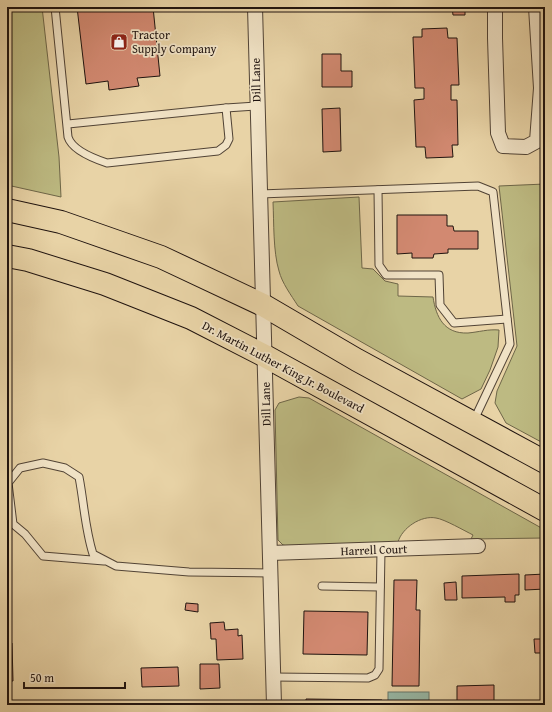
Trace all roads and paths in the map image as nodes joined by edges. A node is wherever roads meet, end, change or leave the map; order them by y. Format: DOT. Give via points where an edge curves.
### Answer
graph roads {
  1 [pos="55,7"];
  2 [pos="255,7"];
  3 [pos="495,7"];
  4 [pos="536,7"];
  5 [pos="543,88"];
  6 [pos="257,106"];
  7 [pos="226,108"];
  8 [pos="68,124"];
  9 [pos="378,190"];
  10 [pos="260,194"];
  11 [pos="7,210"];
  12 [pos="7,256"];
  13 [pos="263,305"];
  14 [pos="507,319"];
  15 [pos="265,356"];
  16 [pos="473,422"];
  17 [pos="545,462"];
  18 [pos="545,510"];
  19 [pos="478,546"];
  20 [pos="381,550"];
  21 [pos="270,553"];
  22 [pos="104,561"];
  23 [pos="270,573"];
  24 [pos="322,586"];
  25 [pos="380,587"];
  26 [pos="273,678"];
  27 [pos="274,705"];
  1 -- 8 [label="lane"];
  2 -- 6 [label="street, Dill Lane"];
  3 -- 5 [label="street" via="498,133 503,146 526,147 537,141"];
  4 -- 5 [label="street"];
  6 -- 7 [label="lane"];
  6 -- 10 [label="street, Dill Lane"];
  7 -- 8 [label="lane"];
  7 -- 8 [label="lane" via="229,139 218,151 107,163 75,147 70,142"];
  9 -- 10 [label="lane"];
  9 -- 14 [label="lane" via="478,186 493,192"];
  9 -- 14 [label="lane" via="379,265 386,275 439,275 440,305 454,323"];
  10 -- 13 [label="street, Dill Lane"];
  11 -- 13 [label="main road" via="61,222 161,257"];
  12 -- 15 [label="main road, Dr. Martin Luther King Jr. Boulevard" via="105,284 191,318"];
  13 -- 15 [label="street, Dill Lane"];
  13 -- 16 [label="main road" via="357,360"];
  14 -- 16 [label="lane" via="510,344"];
  15 -- 18 [label="main road, Dr. Martin Luther King Jr. Boulevard"];
  15 -- 21 [label="street, Dill Lane"];
  16 -- 17 [label="main road"];
  19 -- 20 [label="street, Harrell Court"];
  20 -- 21 [label="street, Harrell Court"];
  20 -- 25 [label="lane"];
  21 -- 23 [label="street, Dill Lane"];
  22 -- 22 [label="lane" via="93,554 79,477 65,468 43,463 20,468 8,482 13,524 43,556"];
  22 -- 23 [label="lane" via="116,566 189,572"];
  23 -- 26 [label="street, Dill Lane"];
  24 -- 25 [label="lane"];
  25 -- 26 [label="lane" via="379,669 375,676"];
  26 -- 27 [label="street, Dill Lane"];
}
